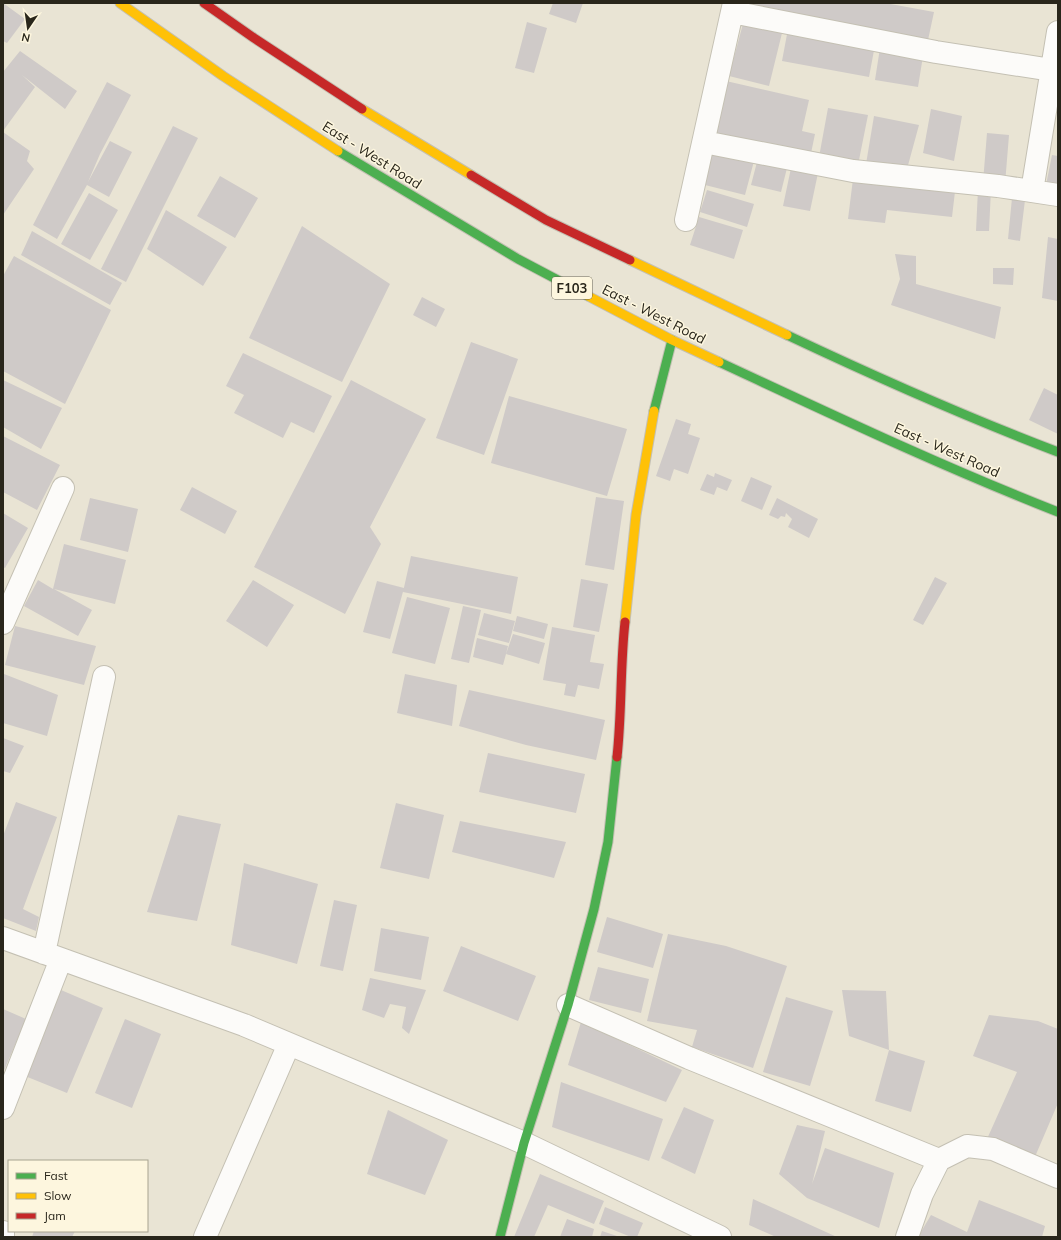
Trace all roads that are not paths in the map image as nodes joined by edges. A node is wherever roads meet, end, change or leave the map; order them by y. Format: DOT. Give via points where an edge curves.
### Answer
graph roads {
  1 [pos="120,3"];
  2 [pos="204,3"];
  3 [pos="733,8"];
  4 [pos="1058,32"];
  5 [pos="1055,70"];
  6 [pos="704,142"];
  7 [pos="1032,191"];
  8 [pos="1058,195"];
  9 [pos="686,220"];
  10 [pos="672,340"];
  11 [pos="1058,452"];
  12 [pos="63,488"];
  13 [pos="1058,512"];
  14 [pos="3,623"];
  15 [pos="104,677"];
  16 [pos="3,938"];
  17 [pos="53,956"];
  18 [pos="568,1005"];
  19 [pos="289,1044"];
  20 [pos="3,1108"];
  21 [pos="524,1143"];
  22 [pos="939,1160"];
  23 [pos="1058,1177"];
  24 [pos="3,1232"];
  25 [pos="3,1237"];
  26 [pos="205,1237"];
  27 [pos="500,1237"];
  28 [pos="720,1237"];
  29 [pos="907,1237"];
  1 -- 10 [label="main road, East - West Road / F103" via="223,76 350,160 518,259"];
  2 -- 11 [label="main road" via="380,121 546,220 857,368"];
  3 -- 5 [label="street" via="936,52"];
  3 -- 6 [label="street"];
  4 -- 5 [label="street"];
  5 -- 7 [label="street"];
  6 -- 7 [label="street" via="853,171"];
  6 -- 9 [label="street"];
  7 -- 8 [label="street"];
  10 -- 13 [label="main road, East - West Road / F103" via="851,423"];
  10 -- 18 [label="main road" via="652,418 636,515 622,651 620,732 608,842 594,909"];
  12 -- 14 [label="street"];
  15 -- 17 [label="street"];
  16 -- 17 [label="street"];
  17 -- 19 [label="street" via="244,1025"];
  17 -- 20 [label="street"];
  18 -- 21 [label="main road"];
  18 -- 22 [label="street" via="689,1058"];
  19 -- 21 [label="street"];
  19 -- 26 [label="street"];
  21 -- 27 [label="main road"];
  21 -- 28 [label="street"];
  22 -- 23 [label="street" via="967,1146 993,1149"];
  22 -- 29 [label="street" via="922,1194"];
  24 -- 25 [label="street"];
}
